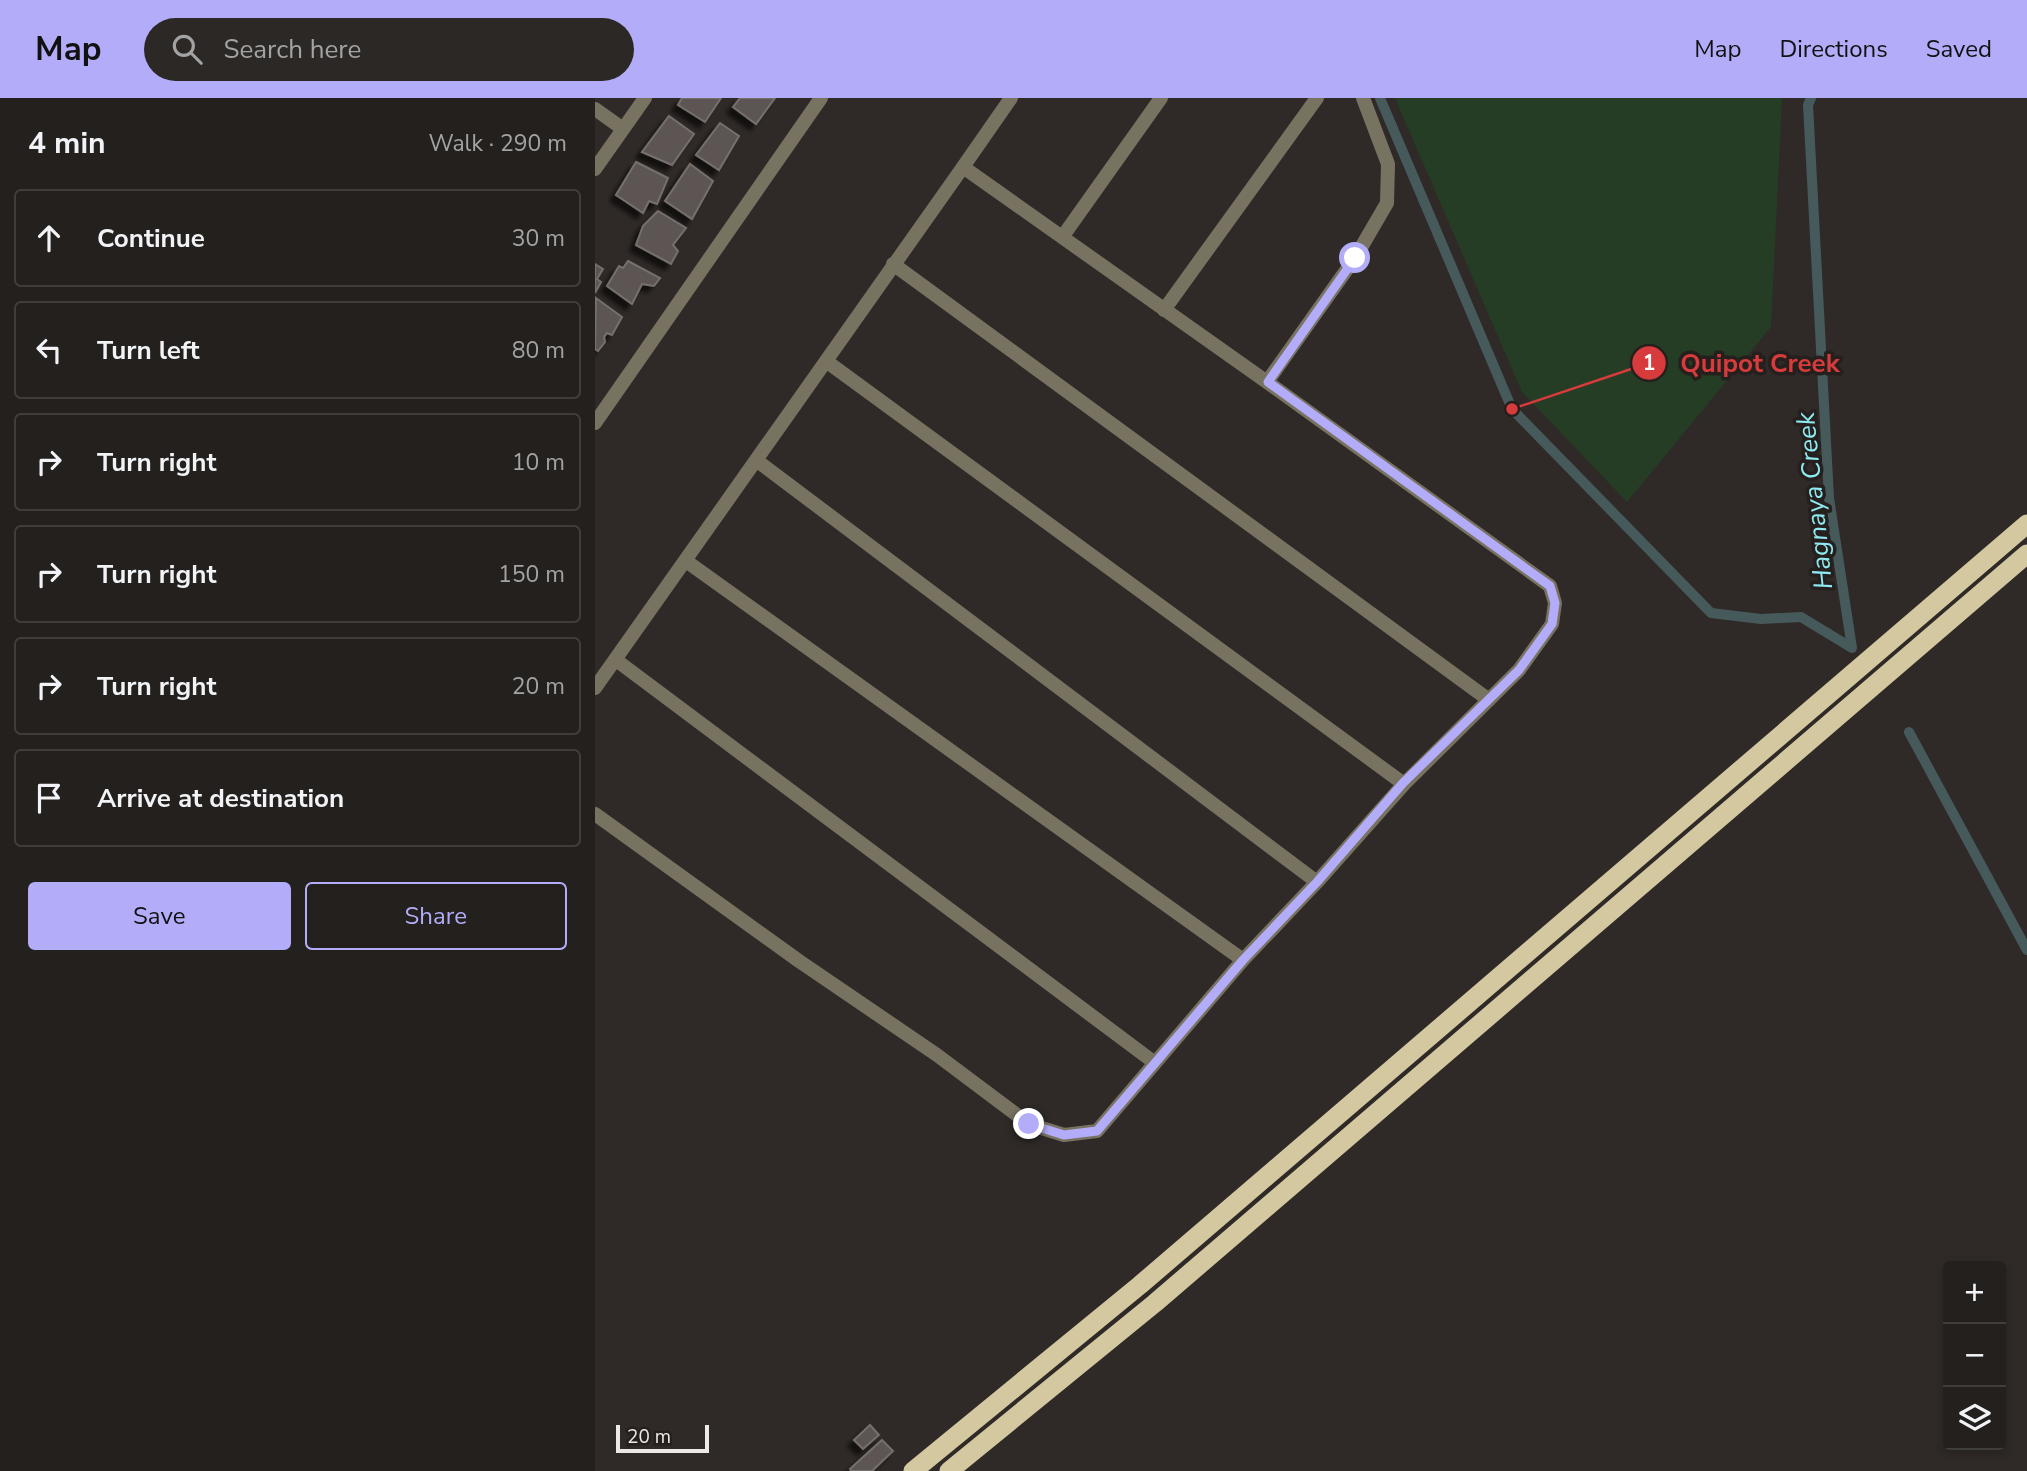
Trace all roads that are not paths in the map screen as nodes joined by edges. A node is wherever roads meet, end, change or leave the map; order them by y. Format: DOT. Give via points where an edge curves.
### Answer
graph roads {
  1 [pos="645,98"];
  2 [pos="821,98"];
  3 [pos="1011,98"];
  4 [pos="1161,98"];
  5 [pos="1317,98"];
  6 [pos="1363,98"];
  7 [pos="595,108"];
  8 [pos="623,129"];
  9 [pos="963,167"];
  10 [pos="595,169"];
  11 [pos="1063,236"];
  12 [pos="893,264"];
  13 [pos="1164,310"];
  14 [pos="826,361"];
  15 [pos="1268,382"];
  16 [pos="601,403"];
  17 [pos="595,423"];
  18 [pos="756,460"];
  19 [pos="2027,524"];
  20 [pos="2027,554"];
  21 [pos="686,561"];
  22 [pos="616,660"];
  23 [pos="595,688"];
  24 [pos="1489,700"];
  25 [pos="1403,783"];
  26 [pos="595,814"];
  27 [pos="1317,882"];
  28 [pos="1243,960"];
  29 [pos="1155,1063"];
  30 [pos="913,1471"];
  31 [pos="949,1471"];
  1 -- 8 [label="street"];
  2 -- 16 [label="street"];
  3 -- 9 [label="street"];
  4 -- 11 [label="street"];
  5 -- 13 [label="street"];
  6 -- 15 [label="street" via="1388,164 1387,203 1355,258"];
  7 -- 8 [label="street"];
  8 -- 10 [label="street"];
  9 -- 11 [label="street"];
  9 -- 12 [label="street"];
  11 -- 13 [label="street"];
  12 -- 14 [label="street"];
  12 -- 24 [label="street"];
  13 -- 15 [label="street"];
  14 -- 18 [label="street"];
  14 -- 25 [label="street"];
  15 -- 24 [label="street" via="1550,586 1555,603 1552,624 1519,670"];
  16 -- 17 [label="street"];
  18 -- 21 [label="street"];
  18 -- 27 [label="street"];
  19 -- 30 [label="highway" via="1140,1285"];
  20 -- 31 [label="highway" via="1155,1303"];
  21 -- 22 [label="street"];
  21 -- 28 [label="street"];
  22 -- 23 [label="street"];
  22 -- 29 [label="street"];
  24 -- 25 [label="street"];
  25 -- 27 [label="street"];
  26 -- 29 [label="street" via="1029,1124 1064,1135 1097,1131"];
  27 -- 28 [label="street"];
  28 -- 29 [label="street"];
}
